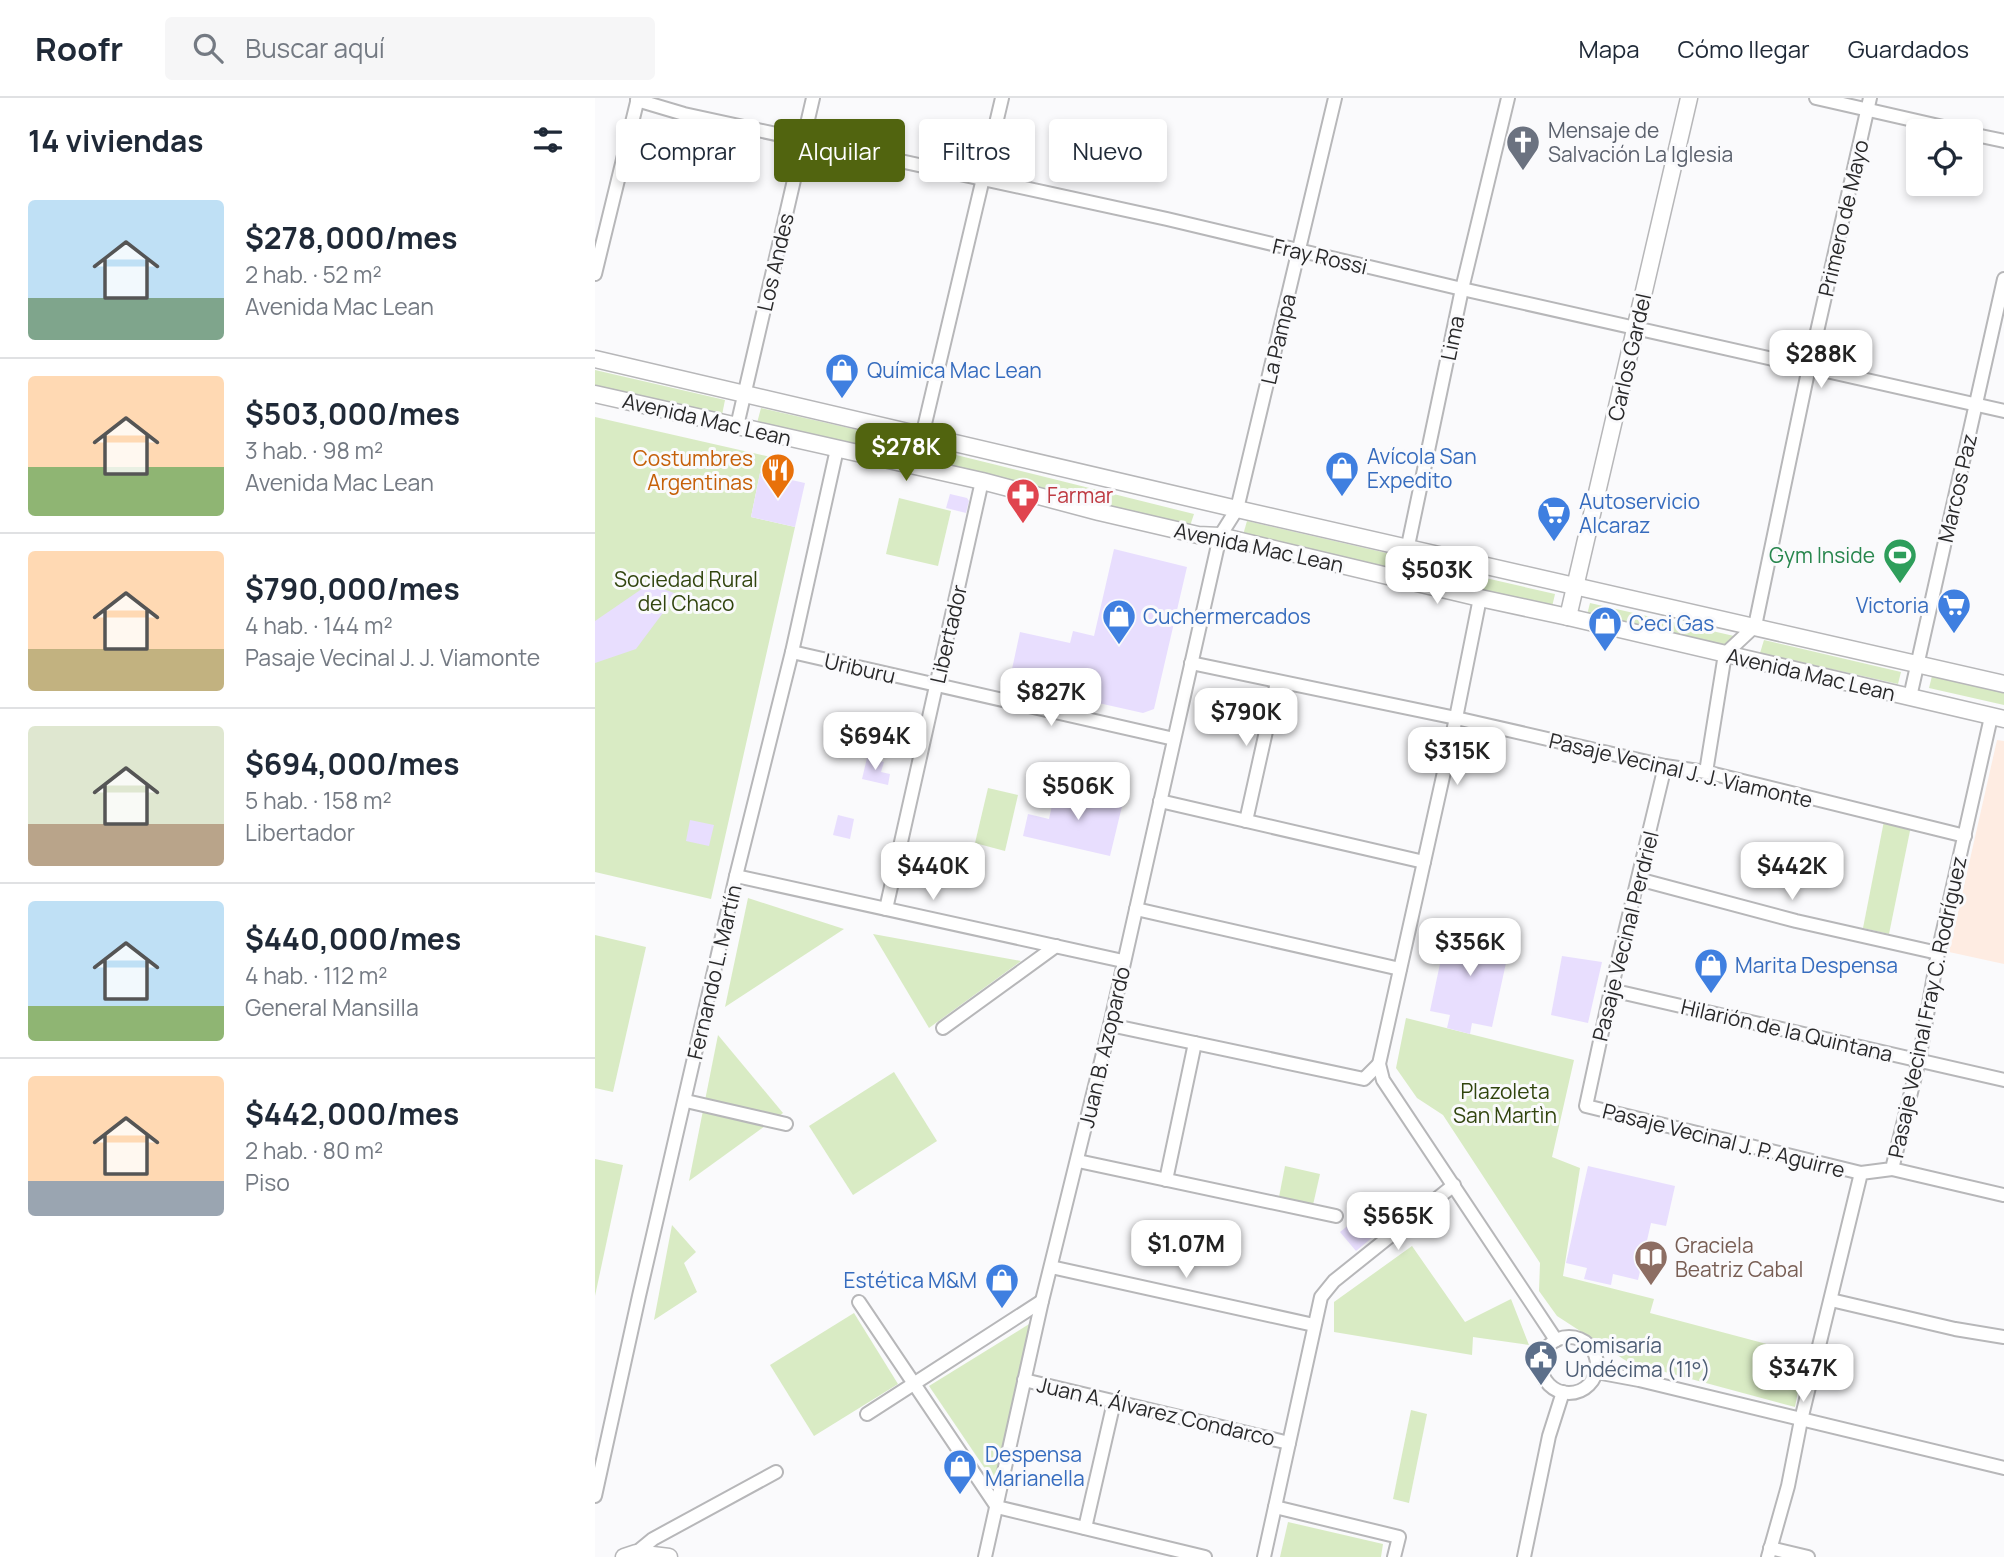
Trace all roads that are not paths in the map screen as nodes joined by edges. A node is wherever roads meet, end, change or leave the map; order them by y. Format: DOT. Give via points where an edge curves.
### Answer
graph roads {
  1 [pos="813,98"];
  2 [pos="1002,98"];
  3 [pos="1335,98"];
  4 [pos="1508,98"];
  5 [pos="1689,98"];
  6 [pos="1816,98"];
  7 [pos="637,99"];
  8 [pos="1869,104"];
  9 [pos="808,119"];
  10 [pos="997,119"];
  11 [pos="1920,119"];
  12 [pos="774,133"];
  13 [pos="1983,137"];
  14 [pos="2004,141"];
  15 [pos="794,182"];
  16 [pos="983,182"];
  17 [pos="997,182"];
  18 [pos="1299,251"];
  19 [pos="595,274"];
  20 [pos="2004,279"];
  21 [pos="1462,289"];
  22 [pos="1636,327"];
  23 [pos="595,359"];
  24 [pos="1809,366"];
  25 [pos="744,393"];
  26 [pos="595,394"];
  27 [pos="1976,404"];
  28 [pos="2004,411"];
  29 [pos="737,426"];
  30 [pos="922,435"];
  31 [pos="837,449"];
  32 [pos="915,466"];
  33 [pos="982,481"];
  34 [pos="1237,509"];
  35 [pos="1220,536"];
  36 [pos="1408,548"];
  37 [pos="1401,579"];
  38 [pos="1576,586"];
  39 [pos="1480,598"];
  40 [pos="1568,617"];
  41 [pos="1755,626"];
  42 [pos="792,652"];
  43 [pos="1725,654"];
  44 [pos="1191,663"];
  45 [pos="1918,664"];
  46 [pos="1277,682"];
  47 [pos="2004,684"];
  48 [pos="936,685"];
  49 [pos="1910,697"];
  50 [pos="1997,718"];
  51 [pos="1456,719"];
  52 [pos="1174,739"];
  53 [pos="1665,766"];
  54 [pos="1706,772"];
  55 [pos="1160,801"];
  56 [pos="1246,821"];
  57 [pos="1965,836"];
  58 [pos="1424,862"];
  59 [pos="736,876"];
  60 [pos="1638,879"];
  61 [pos="886,909"];
  62 [pos="1136,909"];
  63 [pos="1056,946"];
  64 [pos="1938,953"];
  65 [pos="1123,961"];
  66 [pos="1400,969"];
  67 [pos="1611,990"];
  68 [pos="1110,1025"];
  69 [pos="943,1028"];
  70 [pos="1195,1043"];
  71 [pos="1919,1060"];
  72 [pos="1379,1064"];
  73 [pos="2004,1080"];
  74 [pos="685,1101"];
  75 [pos="1586,1106"];
  76 [pos="786,1124"];
  77 [pos="1078,1161"];
  78 [pos="1892,1169"];
  79 [pos="1861,1173"];
  80 [pos="1166,1180"];
  81 [pos="1454,1185"];
  82 [pos="2003,1195"];
  83 [pos="1336,1216"];
  84 [pos="1051,1267"];
  85 [pos="1831,1300"];
  86 [pos="1042,1301"];
  87 [pos="859,1302"];
  88 [pos="1314,1325"];
  89 [pos="2004,1337"];
  90 [pos="1556,1340"];
  91 [pos="1596,1372"];
  92 [pos="1024,1380"];
  93 [pos="914,1384"];
  94 [pos="1563,1392"];
  95 [pos="1114,1402"];
  96 [pos="867,1414"];
  97 [pos="1801,1420"];
  98 [pos="1289,1443"];
  99 [pos="2004,1468"];
  100 [pos="776,1472"];
  101 [pos="595,1496"];
  102 [pos="997,1507"];
  103 [pos="1275,1507"];
  104 [pos="1085,1528"];
  105 [pos="1769,1552"];
  106 [pos="630,1555"];
  107 [pos="669,1557"];
  108 [pos="985,1557"];
  109 [pos="1205,1557"];
  110 [pos="1264,1557"];
  111 [pos="1394,1557"];
  112 [pos="1524,1557"];
  113 [pos="1808,1557"];
  1 -- 9 [label="street, Los Andes"];
  2 -- 10 [label="street"];
  3 -- 18 [label="street, La Pampa"];
  4 -- 21 [label="street, Lima"];
  5 -- 22 [label="main road, Carlos Gardel"];
  6 -- 8 [label="street"];
  7 -- 12 [label="street, Fray Rossi"];
  7 -- 19 [label="street"];
  8 -- 11 [label="street"];
  8 -- 24 [label="street, Primero de Mayo"];
  13 -- 14 [label="street"];
  15 -- 25 [label="street, Los Andes"];
  16 -- 30 [label="street"];
  17 -- 18 [label="street, Fray Rossi"];
  18 -- 21 [label="street, Fray Rossi"];
  18 -- 34 [label="street, La Pampa"];
  20 -- 27 [label="street, Marcos Paz"];
  21 -- 22 [label="street, Fray Rossi"];
  21 -- 36 [label="street, Lima"];
  22 -- 24 [label="street, Fray Rossi"];
  22 -- 38 [label="main road, Carlos Gardel"];
  23 -- 25 [label="main road, Avenida Mac Lean"];
  24 -- 27 [label="street, Fray Rossi"];
  24 -- 41 [label="street, Primero de Mayo"];
  25 -- 29 [label="street, Los Andes"];
  25 -- 30 [label="main road, Avenida Mac Lean"];
  26 -- 29 [label="main road, Avenida Mac Lean"];
  27 -- 28 [label="street, Fray Rossi"];
  27 -- 45 [label="street, Marcos Paz"];
  29 -- 31 [label="main road, Avenida Mac Lean"];
  30 -- 32 [label="street"];
  30 -- 34 [label="main road, Avenida Mac Lean"];
  31 -- 32 [label="main road, Avenida Mac Lean"];
  31 -- 42 [label="street, Fernando L. Martín"];
  32 -- 33 [label="main road, Avenida Mac Lean"];
  33 -- 35 [label="main road, Avenida Mac Lean" via="1099,512"];
  33 -- 48 [label="street, Libertador"];
  34 -- 35 [label="street, La Pampa"];
  34 -- 36 [label="main road, Avenida Mac Lean"];
  35 -- 37 [label="main road, Avenida Mac Lean"];
  35 -- 44 [label="street, Juan B. Azopardo"];
  36 -- 37 [label="street, Lima"];
  36 -- 38 [label="main road, Avenida Mac Lean"];
  37 -- 39 [label="main road, Avenida Mac Lean"];
  38 -- 40 [label="main road, Carlos Gardel"];
  38 -- 41 [label="main road, Avenida Mac Lean"];
  39 -- 40 [label="main road, Avenida Mac Lean"];
  39 -- 51 [label="street"];
  40 -- 43 [label="main road, Avenida Mac Lean"];
  41 -- 43 [label="street"];
  41 -- 45 [label="main road, Avenida Mac Lean"];
  42 -- 48 [label="street, Uriburu"];
  42 -- 59 [label="street, Fernando L. Martín"];
  43 -- 49 [label="main road, Avenida Mac Lean"];
  43 -- 54 [label="street"];
  44 -- 46 [label="street, Pasaje Vecinal J. J. Viamonte"];
  44 -- 52 [label="street, Juan B. Azopardo"];
  45 -- 47 [label="main road, Avenida Mac Lean"];
  45 -- 49 [label="street, Marcos Paz"];
  46 -- 51 [label="street, Pasaje Vecinal J. J. Viamonte"];
  46 -- 56 [label="street"];
  48 -- 52 [label="street, Uriburu"];
  48 -- 61 [label="street, Libertador"];
  49 -- 50 [label="main road, Avenida Mac Lean"];
  50 -- 57 [label="street, Pasaje Vecinal Fray C. Rodríguez"];
  51 -- 53 [label="street, Pasaje Vecinal J. J. Viamonte"];
  51 -- 58 [label="street"];
  52 -- 55 [label="street, Juan B. Azopardo"];
  53 -- 54 [label="street, Pasaje Vecinal J. J. Viamonte"];
  53 -- 60 [label="street, Pasaje Vecinal Perdriel"];
  54 -- 57 [label="street, Pasaje Vecinal J. J. Viamonte"];
  55 -- 56 [label="street"];
  55 -- 62 [label="street, Juan B. Azopardo"];
  56 -- 58 [label="street"];
  57 -- 64 [label="street, Pasaje Vecinal Fray C. Rodríguez"];
  58 -- 66 [label="street"];
  59 -- 61 [label="street"];
  59 -- 74 [label="street, Fernando L. Martín"];
  60 -- 64 [label="street"];
  60 -- 67 [label="street, Pasaje Vecinal Perdriel"];
  61 -- 63 [label="street"];
  62 -- 65 [label="street, Juan B. Azopardo"];
  62 -- 66 [label="street"];
  63 -- 65 [label="street"];
  63 -- 69 [label="street"];
  64 -- 71 [label="street, Pasaje Vecinal Fray C. Rodríguez"];
  65 -- 68 [label="street, Juan B. Azopardo"];
  66 -- 72 [label="street"];
  67 -- 71 [label="street, Hilarión de la Quintana"];
  67 -- 75 [label="street, Pasaje Vecinal Perdriel"];
  68 -- 70 [label="street"];
  68 -- 77 [label="street, Juan B. Azopardo"];
  70 -- 72 [label="street" via="1364,1079"];
  70 -- 80 [label="street"];
  71 -- 73 [label="street, Hilarión de la Quintana"];
  71 -- 78 [label="street, Pasaje Vecinal Fray C. Rodríguez"];
  72 -- 81 [label="street" via="1383,1080"];
  74 -- 76 [label="street"];
  74 -- 101 [label="street, Fernando L. Martín"];
  75 -- 79 [label="street, Pasaje Vecinal J. P. Aguirre"];
  77 -- 80 [label="street"];
  77 -- 84 [label="street, Juan B. Azopardo"];
  78 -- 79 [label="street, Pasaje Vecinal Fray C. Rodríguez"];
  78 -- 82 [label="street"];
  79 -- 85 [label="street, Pasaje Vecinal Fray C. Rodríguez"];
  80 -- 83 [label="street"];
  81 -- 88 [label="street" via="1333,1281 1321,1297"];
  81 -- 90 [label="street"];
  84 -- 86 [label="street, Juan B. Azopardo"];
  84 -- 88 [label="street"];
  85 -- 89 [label="street"];
  85 -- 97 [label="street, Pasaje Vecinal Fray C. Rodríguez"];
  86 -- 92 [label="street, Juan B. Azopardo"];
  86 -- 93 [label="street"];
  87 -- 93 [label="street"];
  88 -- 98 [label="street"];
  90 -- 91 [label="street" via="1572,1337 1586,1343 1595,1356"];
  90 -- 94 [label="street" via="1542,1357 1542,1372 1550,1385"];
  91 -- 94 [label="street" via="1584,1389"];
  91 -- 97 [label="street"];
  92 -- 95 [label="street, Juan A. Álvarez Condarco"];
  92 -- 102 [label="street, Juan B. Azopardo"];
  93 -- 96 [label="street"];
  93 -- 102 [label="street"];
  94 -- 112 [label="street" via="1549,1436"];
  95 -- 98 [label="street, Juan A. Álvarez Condarco"];
  95 -- 104 [label="street"];
  97 -- 99 [label="street"];
  97 -- 105 [label="street, Pasaje Vecinal Fray C. Rodríguez"];
  98 -- 103 [label="street"];
  100 -- 106 [label="street"];
  102 -- 104 [label="street"];
  102 -- 108 [label="street, Juan B. Azopardo"];
  103 -- 110 [label="street"];
  103 -- 111 [label="street" via="1399,1537"];
  104 -- 109 [label="street"];
  105 -- 113 [label="street"];
  106 -- 107 [label="main road"];
}
